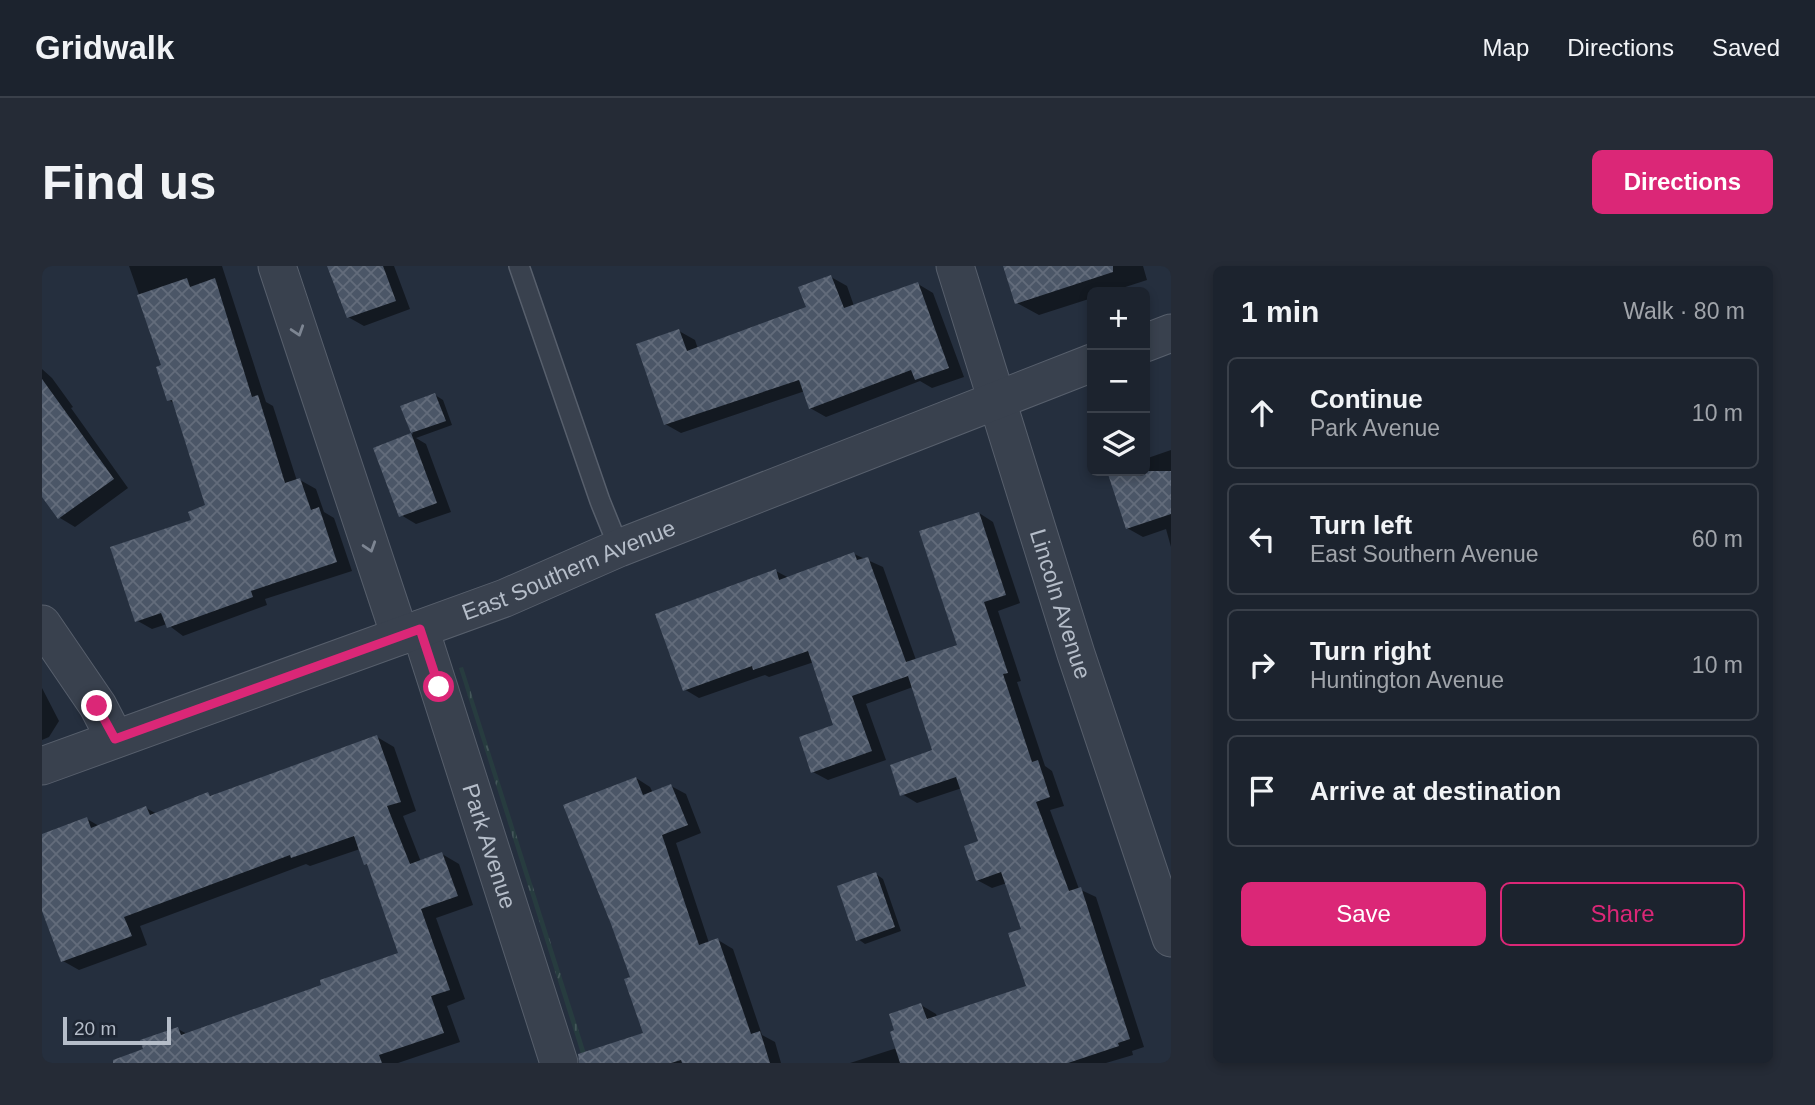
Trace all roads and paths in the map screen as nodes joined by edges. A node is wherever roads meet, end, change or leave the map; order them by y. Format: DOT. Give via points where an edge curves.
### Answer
graph roads {
  1 [pos="277,266"];
  2 [pos="519,266"];
  3 [pos="955,266"];
  4 [pos="1171,333"];
  5 [pos="1150,341"];
  6 [pos="1087,365"];
  7 [pos="998,399"];
  8 [pos="619,548"];
  9 [pos="42,624"];
  10 [pos="410,633"];
  11 [pos="115,739"];
  12 [pos="42,766"];
  13 [pos="1171,938"];
  14 [pos="557,1062"];
  1 -- 10 [label="street, Park Avenue, one-way"];
  2 -- 8 [label="lane"];
  3 -- 7 [label="street, Lincoln Avenue"];
  4 -- 5 [label="street"];
  6 -- 7 [label="street, East Southern Avenue"];
  7 -- 8 [label="street, East Southern Avenue"];
  7 -- 13 [label="street, Lincoln Avenue" via="1076,654"];
  8 -- 10 [label="street, East Southern Avenue"];
  9 -- 11 [label="street"];
  10 -- 11 [label="street, East Southern Avenue"];
  10 -- 14 [label="street, Park Avenue"];
  11 -- 12 [label="street, East Southern Avenue"];
}
